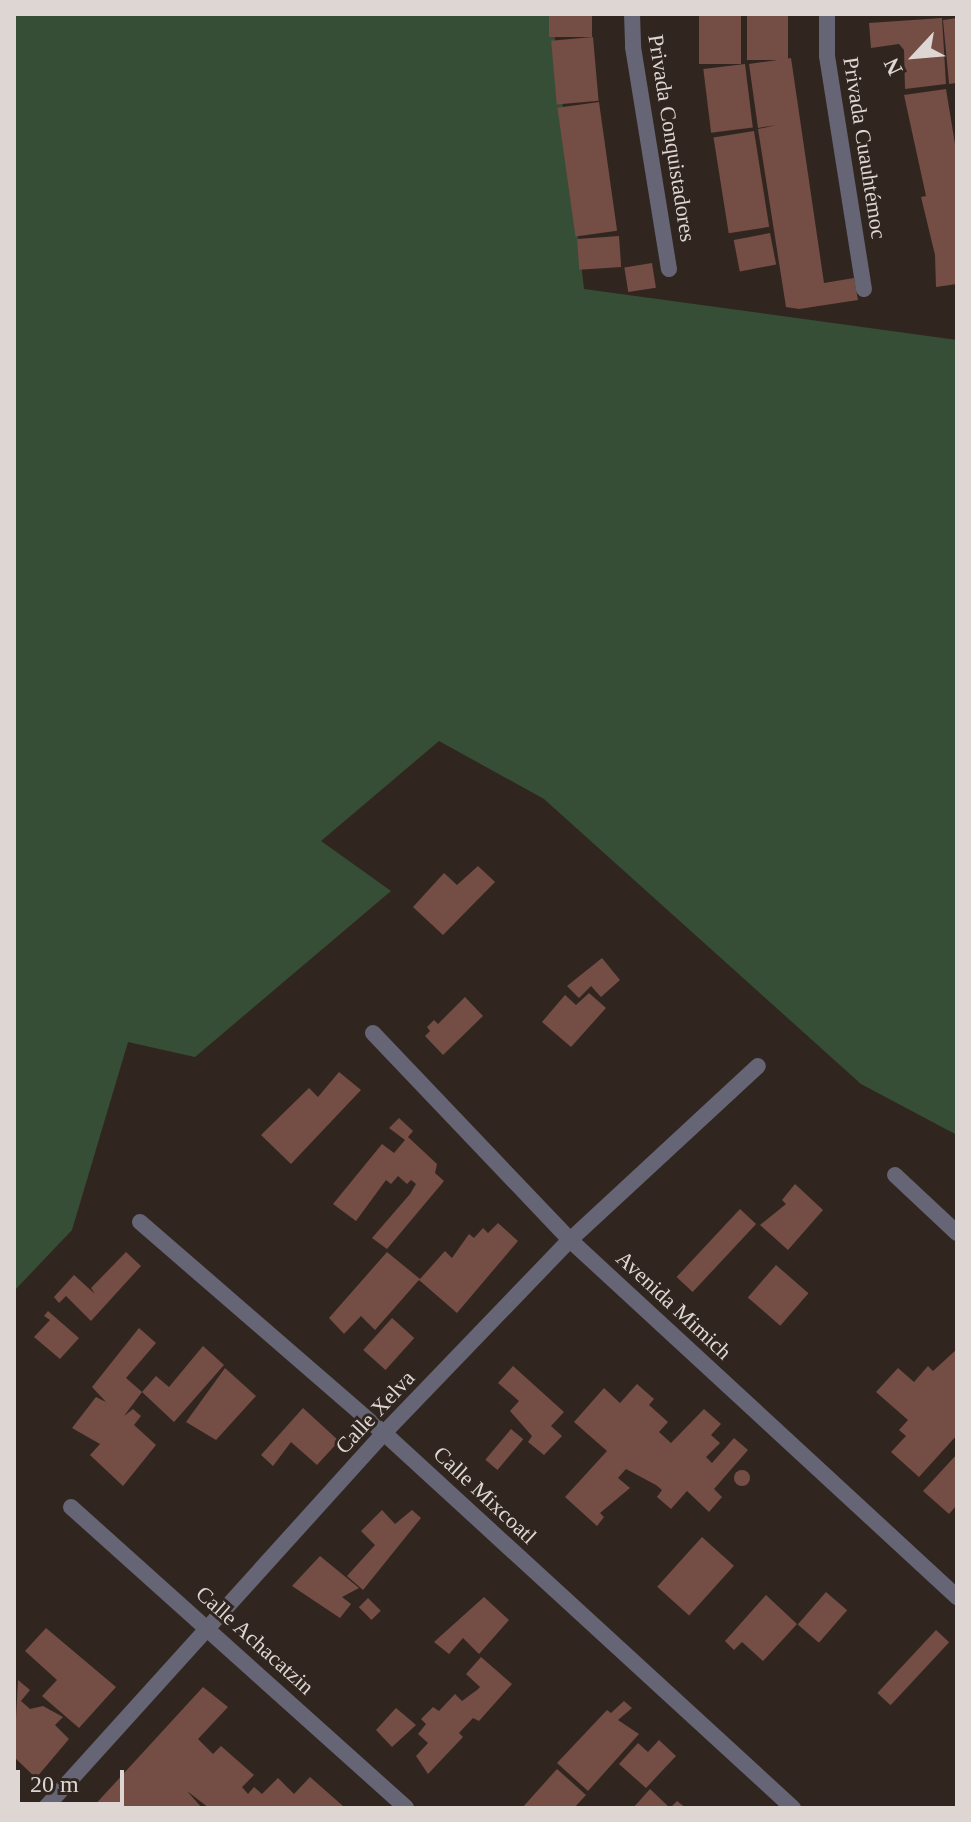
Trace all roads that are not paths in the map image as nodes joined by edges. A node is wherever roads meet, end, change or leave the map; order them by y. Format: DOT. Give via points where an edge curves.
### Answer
graph roads {
  1 [pos="632,14"];
  2 [pos="827,14"];
  3 [pos="669,269"];
  4 [pos="864,289"];
  5 [pos="373,1033"];
  6 [pos="758,1066"];
  7 [pos="895,1175"];
  8 [pos="140,1222"];
  9 [pos="957,1233"];
  10 [pos="570,1240"];
  11 [pos="384,1433"];
  12 [pos="71,1507"];
  13 [pos="957,1597"];
  14 [pos="209,1627"];
  15 [pos="45,1808"];
  16 [pos="406,1808"];
  17 [pos="793,1808"];
  1 -- 3 [label="street, Privada Conquistadores"];
  2 -- 4 [label="street, Privada Cuauhtémoc" via="827,56"];
  5 -- 10 [label="street, Avenida Mimich"];
  6 -- 10 [label="street, Calle Xelva"];
  7 -- 9 [label="street"];
  8 -- 11 [label="street, Calle Mixcoatl"];
  10 -- 11 [label="street, Calle Xelva"];
  10 -- 13 [label="street, Avenida Mimich"];
  11 -- 14 [label="street, Calle Xelva"];
  11 -- 17 [label="street, Calle Mixcoatl"];
  12 -- 14 [label="street, Calle Achacatzin"];
  14 -- 15 [label="street, Calle Xelva"];
  14 -- 16 [label="street, Calle Achacatzin"];
}
